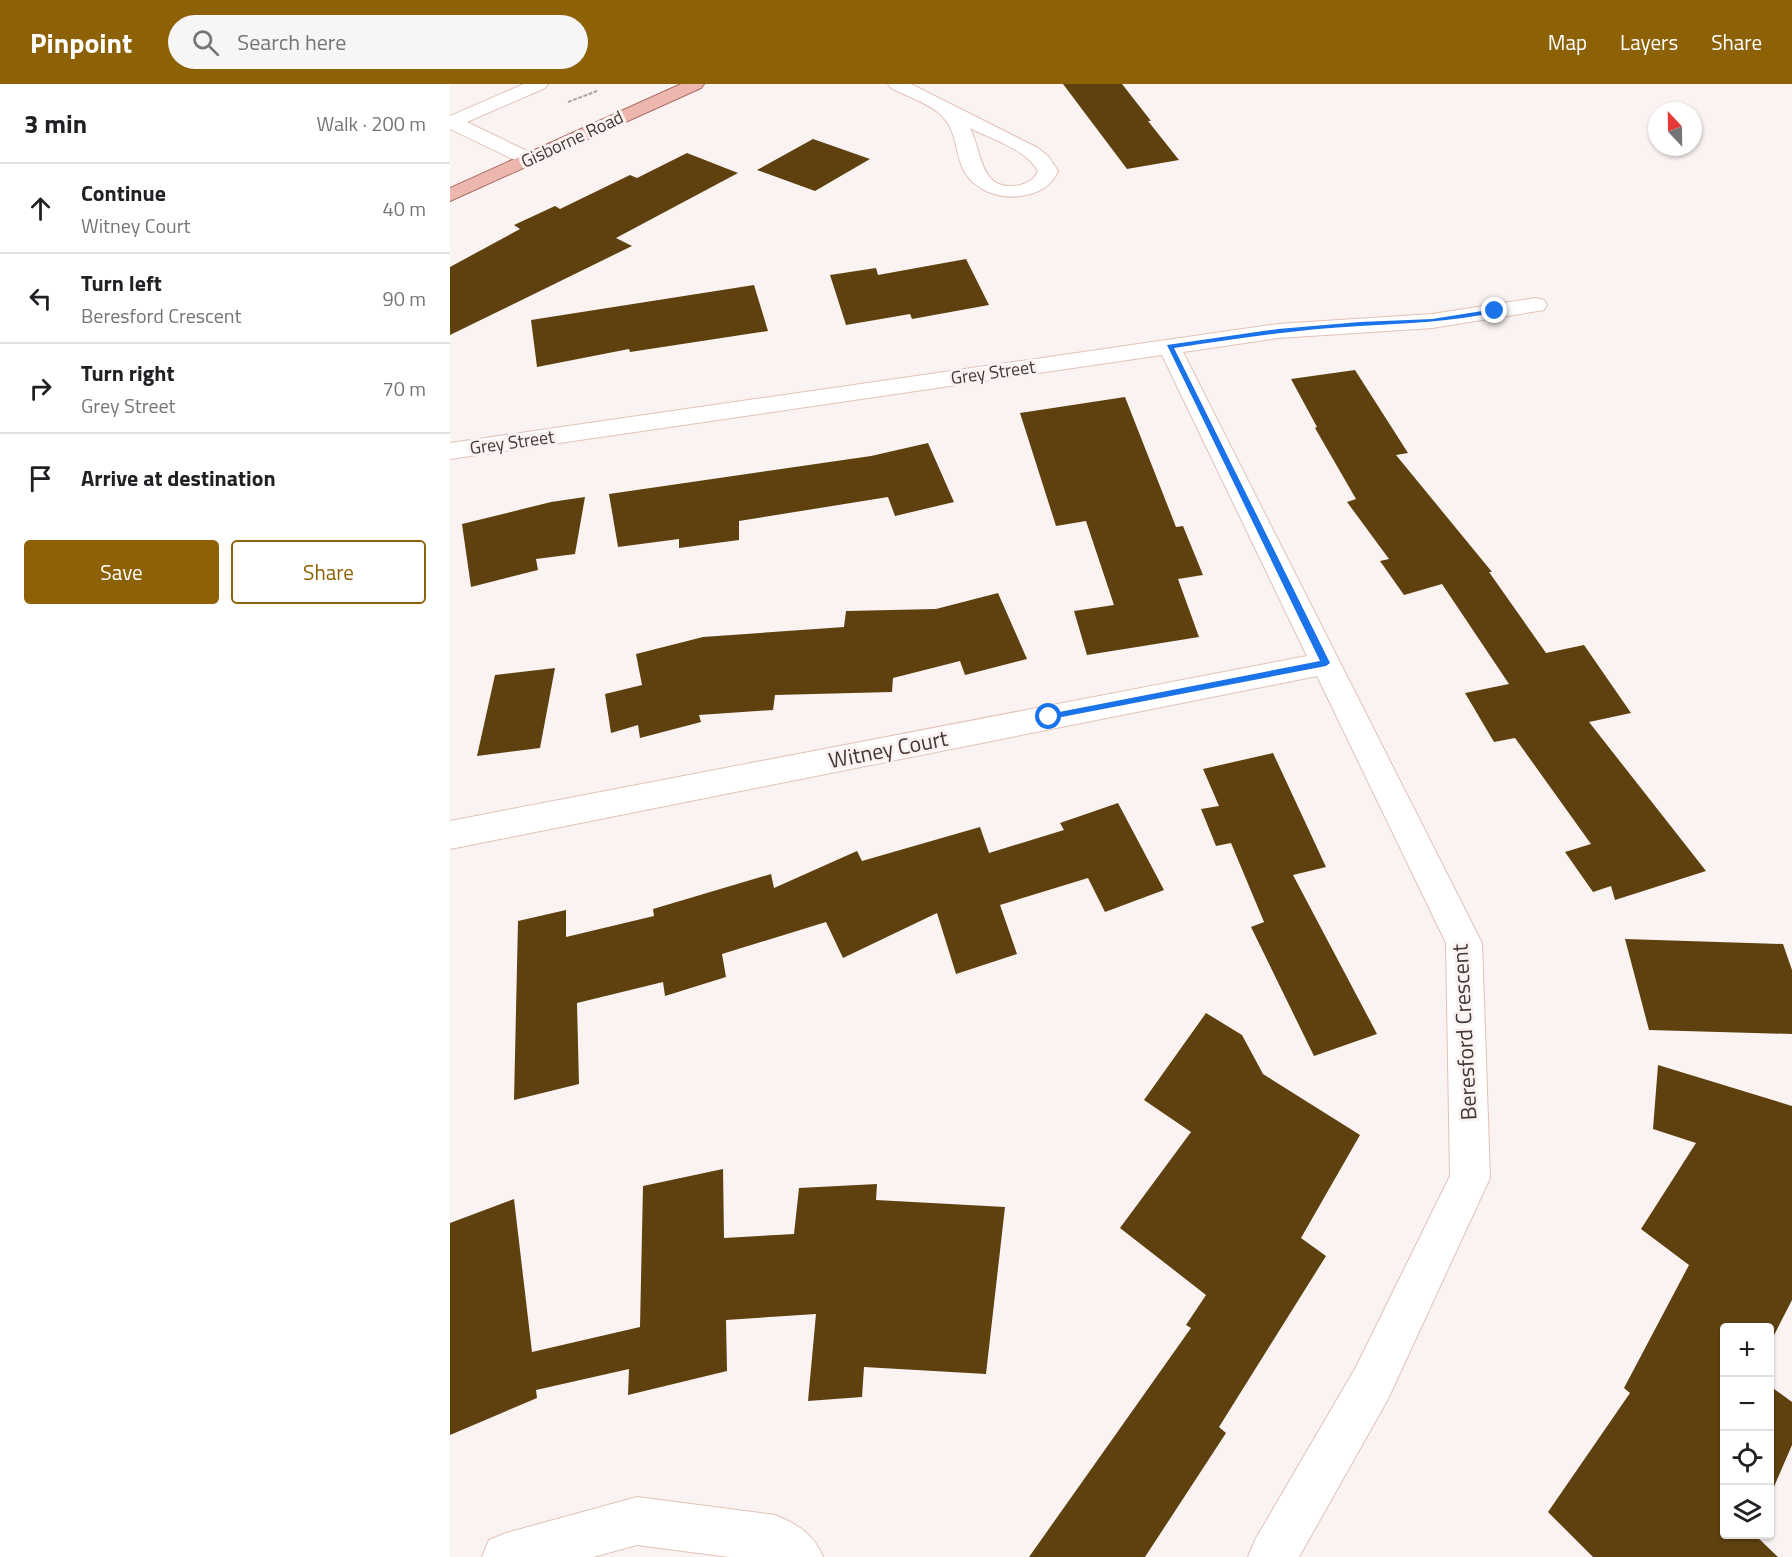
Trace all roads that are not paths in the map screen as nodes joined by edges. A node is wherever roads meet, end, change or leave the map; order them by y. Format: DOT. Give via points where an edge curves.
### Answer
graph roads {
  1 [pos="539,84"];
  2 [pos="695,84"];
  3 [pos="897,84"];
  4 [pos="948,112"];
  5 [pos="451,122"];
  6 [pos="528,159"];
  7 [pos="450,195"];
  8 [pos="1536,305"];
  9 [pos="1169,346"];
  10 [pos="450,451"];
  11 [pos="1326,663"];
  12 [pos="450,835"];
  13 [pos="506,1557"];
  14 [pos="799,1557"];
  15 [pos="1272,1557"];
  1 -- 5 [label="street"];
  2 -- 6 [label="main road, Gisborne Road"];
  3 -- 4 [label="street"];
  4 -- 4 [label="street" via="1030,152 1048,171 1045,180 1020,191 988,186 972,166 964,134"];
  5 -- 6 [label="street"];
  6 -- 7 [label="main road, Gisborne Road"];
  8 -- 9 [label="street, Grey Street" via="1432,321 1278,331"];
  9 -- 10 [label="street, Grey Street"];
  9 -- 11 [label="street, Beresford Crescent"];
  11 -- 12 [label="street, Witney Court"];
  11 -- 15 [label="street, Beresford Crescent" via="1464,943 1470,1178 1372,1383"];
  13 -- 14 [label="street" via="638,1521 775,1539"];
}
